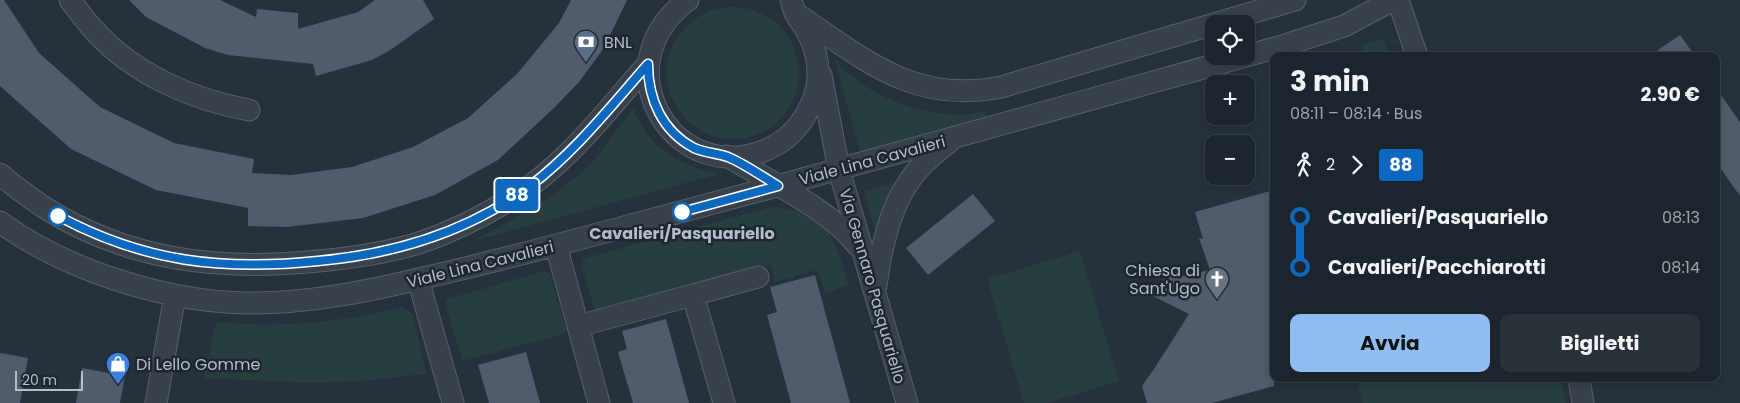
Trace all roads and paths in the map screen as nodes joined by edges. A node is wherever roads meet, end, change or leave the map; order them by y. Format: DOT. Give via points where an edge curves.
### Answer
graph roads {
  1 [pos="70,0"];
  2 [pos="777,0"];
  3 [pos="1393,0"];
  4 [pos="1398,0"];
  5 [pos="1284,1"];
  6 [pos="680,3"];
  7 [pos="793,7"];
  8 [pos="1241,15"];
  9 [pos="1205,27"];
  10 [pos="815,50"];
  11 [pos="1416,52"];
  12 [pos="648,64"];
  13 [pos="249,110"];
  14 [pos="955,138"];
  15 [pos="727,156"];
  16 [pos="839,170"];
  17 [pos="0,174"];
  18 [pos="778,186"];
  19 [pos="0,222"];
  20 [pos="113,242"];
  21 [pos="556,245"];
  22 [pos="863,253"];
  23 [pos="90,270"];
  24 [pos="758,278"];
  25 [pos="418,279"];
  26 [pos="875,291"];
  27 [pos="175,295"];
  28 [pos="693,295"];
  29 [pos="578,326"];
  30 [pos="1580,382"];
  31 [pos="156,403"];
  32 [pos="453,403"];
  33 [pos="599,403"];
  34 [pos="724,403"];
  35 [pos="907,403"];
  36 [pos="1583,403"];
  1 -- 13 [label="street" via="107,44 147,72 212,102"];
  2 -- 7 [label="street"];
  3 -- 14 [label="street, Viale Lina Cavalieri" via="1344,26 1314,37"];
  4 -- 11 [label="street"];
  5 -- 8 [label="street"];
  6 -- 12 [label="street" via="656,34"];
  7 -- 9 [label="street" via="860,58 883,71 917,84 958,91 1002,87"];
  7 -- 10 [label="street"];
  10 -- 15 [label="street" via="818,66 816,90 799,126 788,137 759,153"];
  10 -- 16 [label="street, Via Gennaro Pasquariello"];
  12 -- 15 [label="street" via="652,98 668,127 695,148"];
  12 -- 20 [label="street" via="569,152 536,181 486,213 419,243 344,259 246,265 177,259"];
  14 -- 16 [label="street, Viale Lina Cavalieri"];
  14 -- 26 [label="street" via="918,170 896,204"];
  15 -- 18 [label="street"];
  16 -- 18 [label="street, Viale Lina Cavalieri"];
  16 -- 22 [label="street, Via Gennaro Pasquariello"];
  17 -- 20 [label="street" via="56,215"];
  18 -- 21 [label="street, Viale Lina Cavalieri"];
  18 -- 22 [label="street" via="843,229"];
  19 -- 23 [label="street, Viale Lina Cavalieri"];
  20 -- 23 [label="street"];
  21 -- 25 [label="street, Viale Lina Cavalieri"];
  21 -- 29 [label="street"];
  22 -- 26 [label="street, Via Gennaro Pasquariello"];
  23 -- 27 [label="street, Viale Lina Cavalieri"];
  24 -- 28 [label="street"];
  25 -- 27 [label="street, Viale Lina Cavalieri" via="329,297 269,302 228,302"];
  25 -- 32 [label="street"];
  26 -- 35 [label="street, Via Gennaro Pasquariello"];
  27 -- 31 [label="street"];
  28 -- 29 [label="street"];
  28 -- 34 [label="street"];
  29 -- 33 [label="street"];
  30 -- 36 [label="street"];
}
